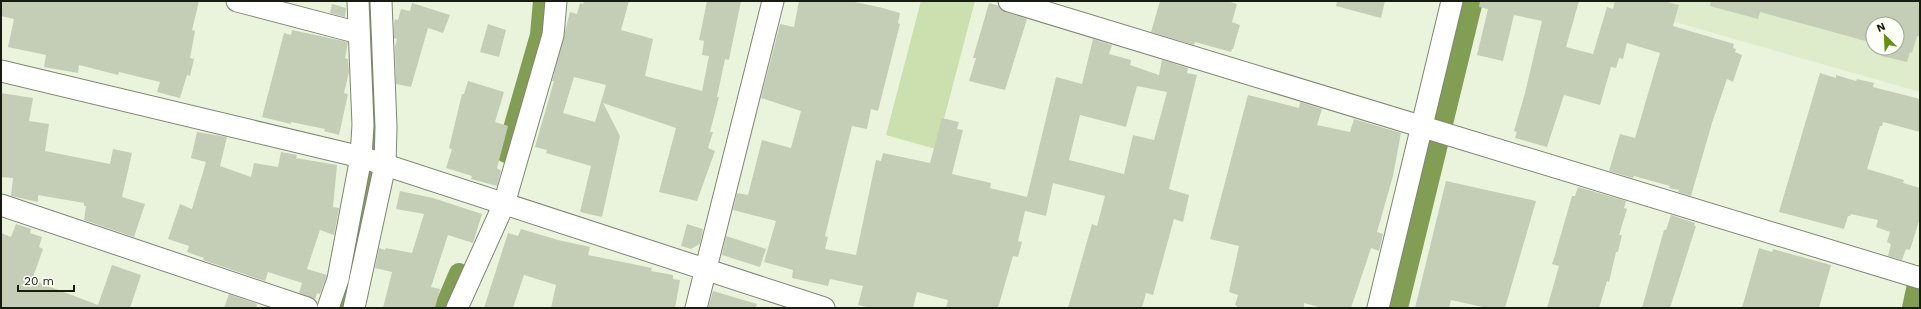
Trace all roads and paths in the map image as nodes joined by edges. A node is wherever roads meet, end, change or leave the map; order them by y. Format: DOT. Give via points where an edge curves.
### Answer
graph roads {
  1 [pos="237,1"];
  2 [pos="358,1"];
  3 [pos="381,1"];
  4 [pos="556,1"];
  5 [pos="773,1"];
  6 [pos="1009,1"];
  7 [pos="1452,1"];
  8 [pos="359,33"];
  9 [pos="1,71"];
  10 [pos="1434,130"];
  11 [pos="373,161"];
  12 [pos="504,204"];
  13 [pos="1,205"];
  14 [pos="706,268"];
  15 [pos="1920,278"];
  16 [pos="307,308"];
  17 [pos="328,308"];
  18 [pos="354,308"];
  19 [pos="457,308"];
  20 [pos="696,308"];
  21 [pos="824,308"];
  22 [pos="1378,308"];
  1 -- 8 [label="street"];
  2 -- 8 [label="street"];
  3 -- 11 [label="street" via="386,127"];
  4 -- 12 [label="street" via="553,35"];
  5 -- 14 [label="street"];
  6 -- 10 [label="street"];
  7 -- 10 [label="street"];
  8 -- 11 [label="street" via="363,125"];
  9 -- 11 [label="street"];
  10 -- 15 [label="street"];
  10 -- 22 [label="street"];
  11 -- 12 [label="street"];
  11 -- 17 [label="street"];
  11 -- 18 [label="street"];
  12 -- 14 [label="street"];
  12 -- 19 [label="street"];
  13 -- 16 [label="street"];
  14 -- 20 [label="street"];
  14 -- 21 [label="street"];
}
